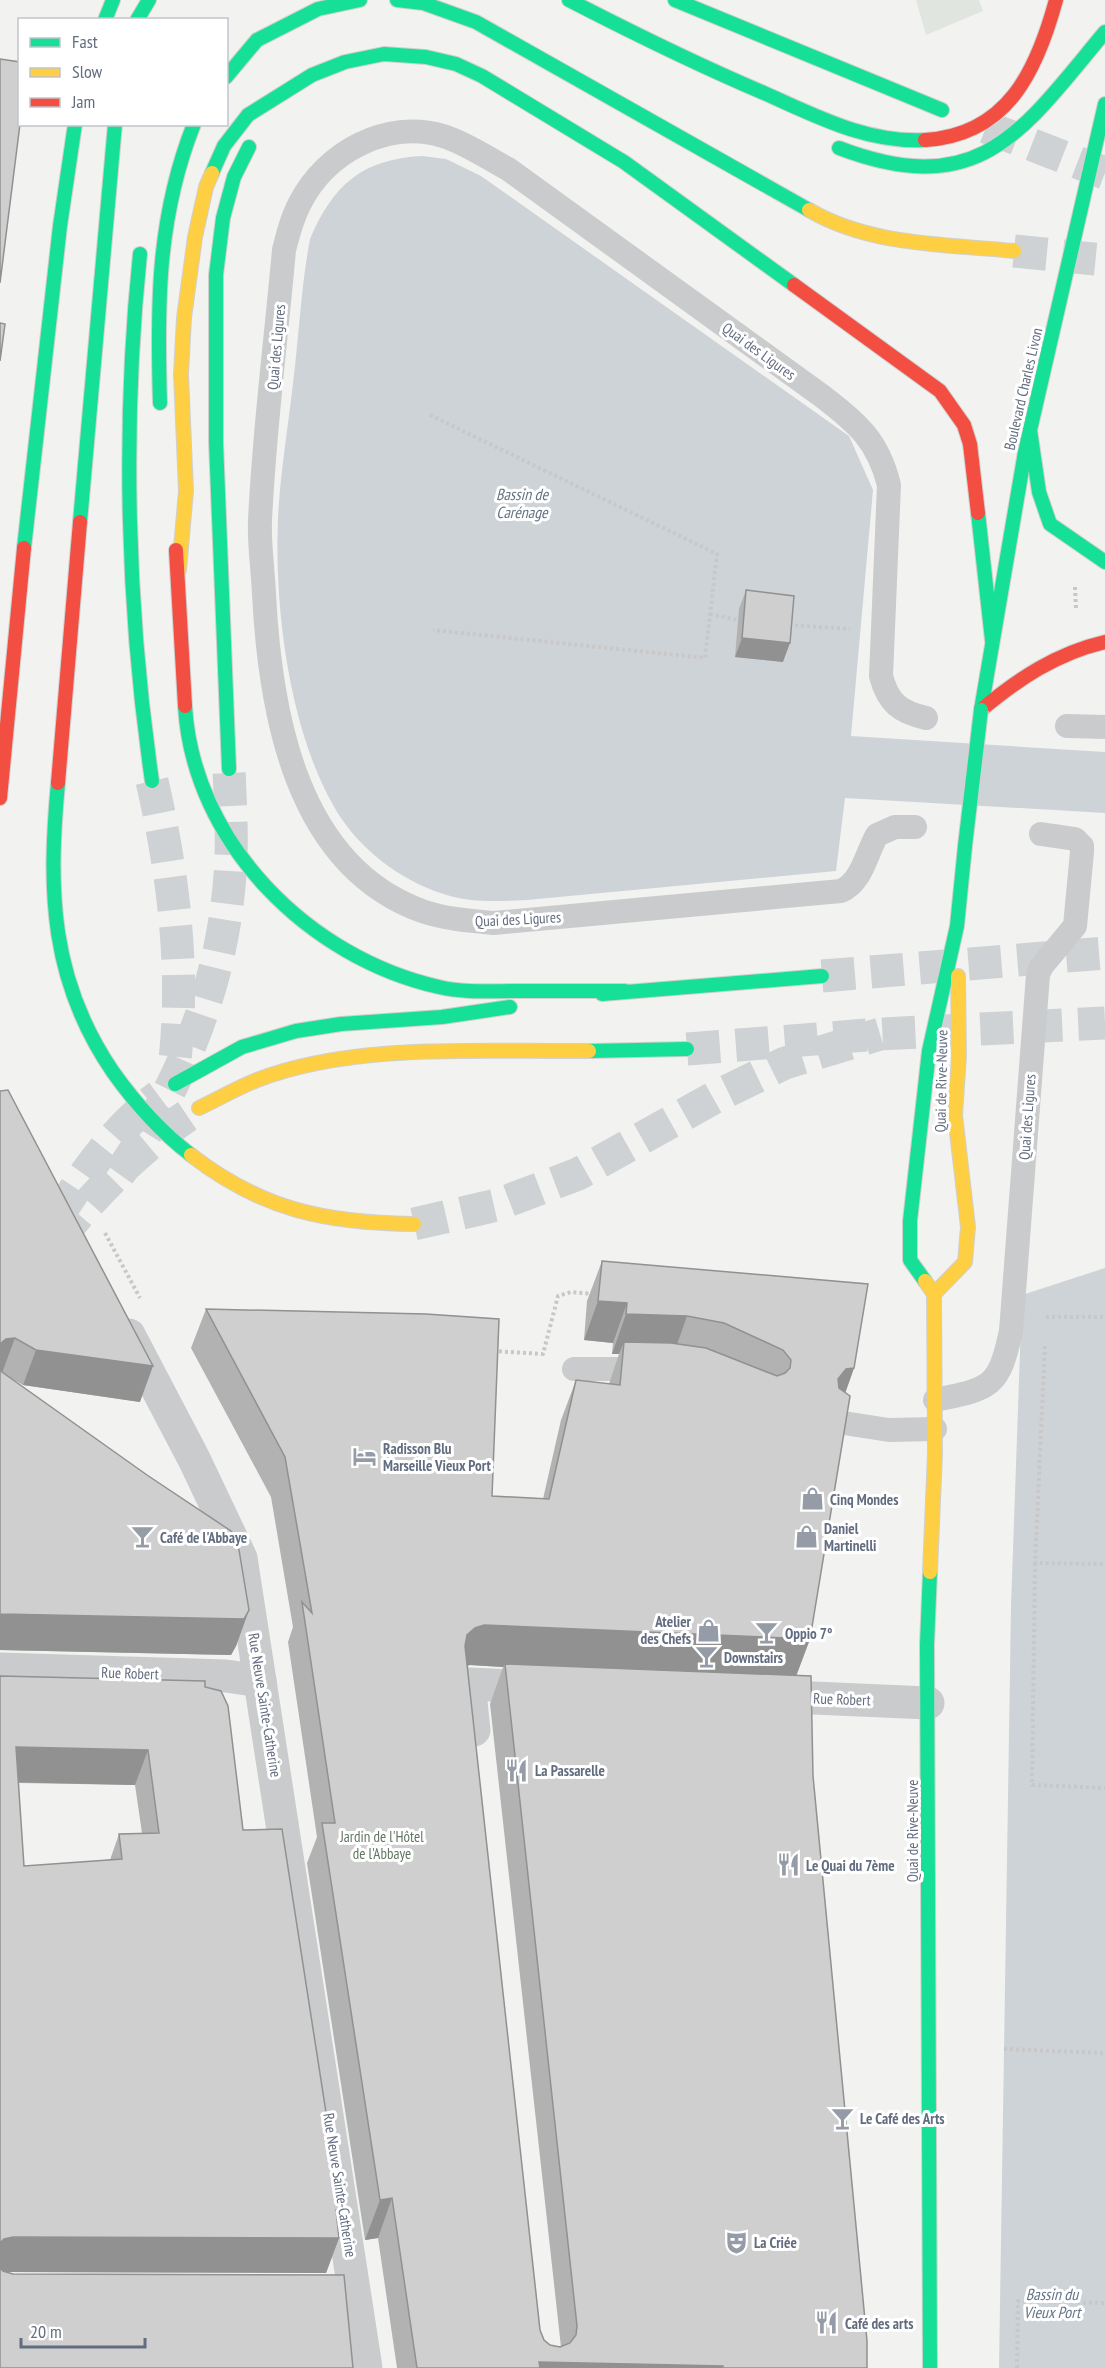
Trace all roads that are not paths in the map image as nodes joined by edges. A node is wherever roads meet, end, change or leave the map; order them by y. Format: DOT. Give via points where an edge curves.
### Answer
graph roads {
  1 [pos="113,0"];
  2 [pos="149,0"];
  3 [pos="360,0"];
  4 [pos="397,0"];
  5 [pos="569,0"];
  6 [pos="675,0"];
  7 [pos="1056,0"];
  8 [pos="106,18"];
  9 [pos="138,18"];
  10 [pos="476,22"];
  11 [pos="1105,32"];
  12 [pos="257,40"];
  13 [pos="228,58"];
  14 [pos="515,61"];
  15 [pos="692,63"];
  16 [pos="228,75"];
  17 [pos="312,75"];
  18 [pos="760,107"];
  19 [pos="564,108"];
  20 [pos="942,110"];
  21 [pos="1104,110"];
  22 [pos="267,121"];
  23 [pos="75,126"];
  24 [pos="115,126"];
  25 [pos="193,126"];
  26 [pos="255,137"];
  27 [pos="824,142"];
  28 [pos="624,162"];
  29 [pos="141,243"];
  30 [pos="1014,252"];
  31 [pos="161,421"];
  32 [pos="1030,430"];
  33 [pos="170,517"];
  34 [pos="1105,562"];
  35 [pos="179,570"];
  36 [pos="992,640"];
  37 [pos="1105,642"];
  38 [pos="985,684"];
  39 [pos="981,710"];
  40 [pos="927,718"];
  41 [pos="1067,726"];
  42 [pos="1105,727"];
  43 [pos="230,770"];
  44 [pos="152,781"];
  45 [pos="0,798"];
  46 [pos="915,827"];
  47 [pos="1041,834"];
  48 [pos="957,926"];
  49 [pos="822,975"];
  50 [pos="625,991"];
  51 [pos="687,1049"];
  52 [pos="175,1084"];
  53 [pos="199,1108"];
  54 [pos="414,1224"];
  55 [pos="934,1294"];
  56 [pos="112,1304"];
  57 [pos="574,1369"];
  58 [pos="664,1370"];
  59 [pos="935,1401"];
  60 [pos="837,1422"];
  61 [pos="935,1429"];
  62 [pos="193,1526"];
  63 [pos="241,1558"];
  64 [pos="0,1669"];
  65 [pos="260,1681"];
  66 [pos="574,1689"];
  67 [pos="738,1695"];
  68 [pos="928,1703"];
  69 [pos="476,1755"];
  70 [pos="320,2292"];
  71 [pos="356,2292"];
  72 [pos="366,2368"];
  73 [pos="930,2368"];
  1 -- 8 [label="main road"];
  2 -- 9 [label="main road"];
  3 -- 12 [label="main road" via="318,9"];
  4 -- 10 [label="main road" via="423,3"];
  5 -- 15 [label="main road"];
  6 -- 20 [label="main road"];
  7 -- 15 [label="main road" via="1044,44 1007,105 986,123 932,140 902,141 860,132"];
  10 -- 14 [label="main road"];
  10 -- 30 [label="main road" via="831,223 879,238"];
  11 -- 27 [label="main road" via="1009,139 978,155 948,164 895,165"];
  12 -- 13 [label="main road"];
  12 -- 16 [label="main road"];
  15 -- 18 [label="main road"];
  17 -- 22 [label="main road"];
  17 -- 28 [label="main road" via="345,62 384,54 456,64 527,101"];
  17 -- 35 [label="main road" via="248,115 224,146 206,187 184,318 181,374 186,491"];
  19 -- 28 [label="main road"];
  21 -- 32 [label="main road, Boulevard Charles Livon"];
  23 -- 45 [label="main road" via="15,623"];
  24 -- 54 [label="main road" via="52,848 52,891 68,984 83,1022 115,1075 148,1117 217,1174 283,1208 368,1224"];
  25 -- 31 [label="main road" via="176,172 160,255"];
  26 -- 43 [label="main road" via="231,187 216,275 216,442"];
  28 -- 36 [label="main road" via="910,367 953,407 964,425 975,473"];
  29 -- 44 [label="main road" via="128,441 138,673"];
  32 -- 34 [label="main road" via="1039,492 1050,524"];
  32 -- 36 [label="main road, Boulevard Charles Livon"];
  33 -- 35 [label="main road"];
  35 -- 50 [label="main road" via="187,724 203,785 233,846 261,883 304,924 371,964 438,987 470,991"];
  36 -- 38 [label="main road, Boulevard Charles Livon"];
  37 -- 39 [label="main road" via="1066,655 1001,692"];
  38 -- 39 [label="main road, Quai de Rive-Neuve"];
  39 -- 48 [label="main road, Quai de Rive-Neuve, bridge"];
  40 -- 46 [label="lane, Quai des Ligures" via="910,715 897,707 886,694 881,676 889,485 885,466 863,429 508,169 455,141 423,132 385,134 346,152 315,181 297,208 284,250 260,523 266,630 281,730 313,812 342,855 381,889 422,911 494,923 841,891 857,878 877,836 895,827"];
  41 -- 42 [label="lane"];
  47 -- 59 [label="lane, Quai des Ligures" via="1075,838 1082,852 1075,926 1038,975 1011,1331 1004,1364 991,1383 976,1391"];
  48 -- 55 [label="main road, Quai de Rive-Neuve" via="928,1051 910,1221 910,1260"];
  48 -- 55 [label="main road, Quai de Rive-Neuve" via="959,1056 955,1115 968,1227 965,1262"];
  49 -- 50 [label="main road"];
  50 -- 52 [label="main road" via="434,1018 362,1020 312,1027 251,1043"];
  51 -- 53 [label="main road" via="383,1054 309,1066 258,1080"];
  55 -- 59 [label="main road, Quai de Rive-Neuve"];
  56 -- 63 [label="street, Rue Neuve Sainte-Catherine"];
  57 -- 58 [label="lane"];
  59 -- 61 [label="main road, Quai de Rive-Neuve"];
  60 -- 61 [label="lane" via="889,1430"];
  61 -- 68 [label="main road, Quai de Rive-Neuve"];
  62 -- 63 [label="street"];
  63 -- 65 [label="street, Rue Neuve Sainte-Catherine"];
  64 -- 65 [label="street, Rue Robert" via="226,1676"];
  65 -- 71 [label="street, Rue Neuve Sainte-Catherine"];
  66 -- 69 [label="street" via="469,1684"];
  67 -- 68 [label="street, Rue Robert"];
  68 -- 73 [label="main road, Quai de Rive-Neuve"];
  70 -- 71 [label="street"];
  71 -- 72 [label="street, Rue Neuve Sainte-Catherine"];
}
